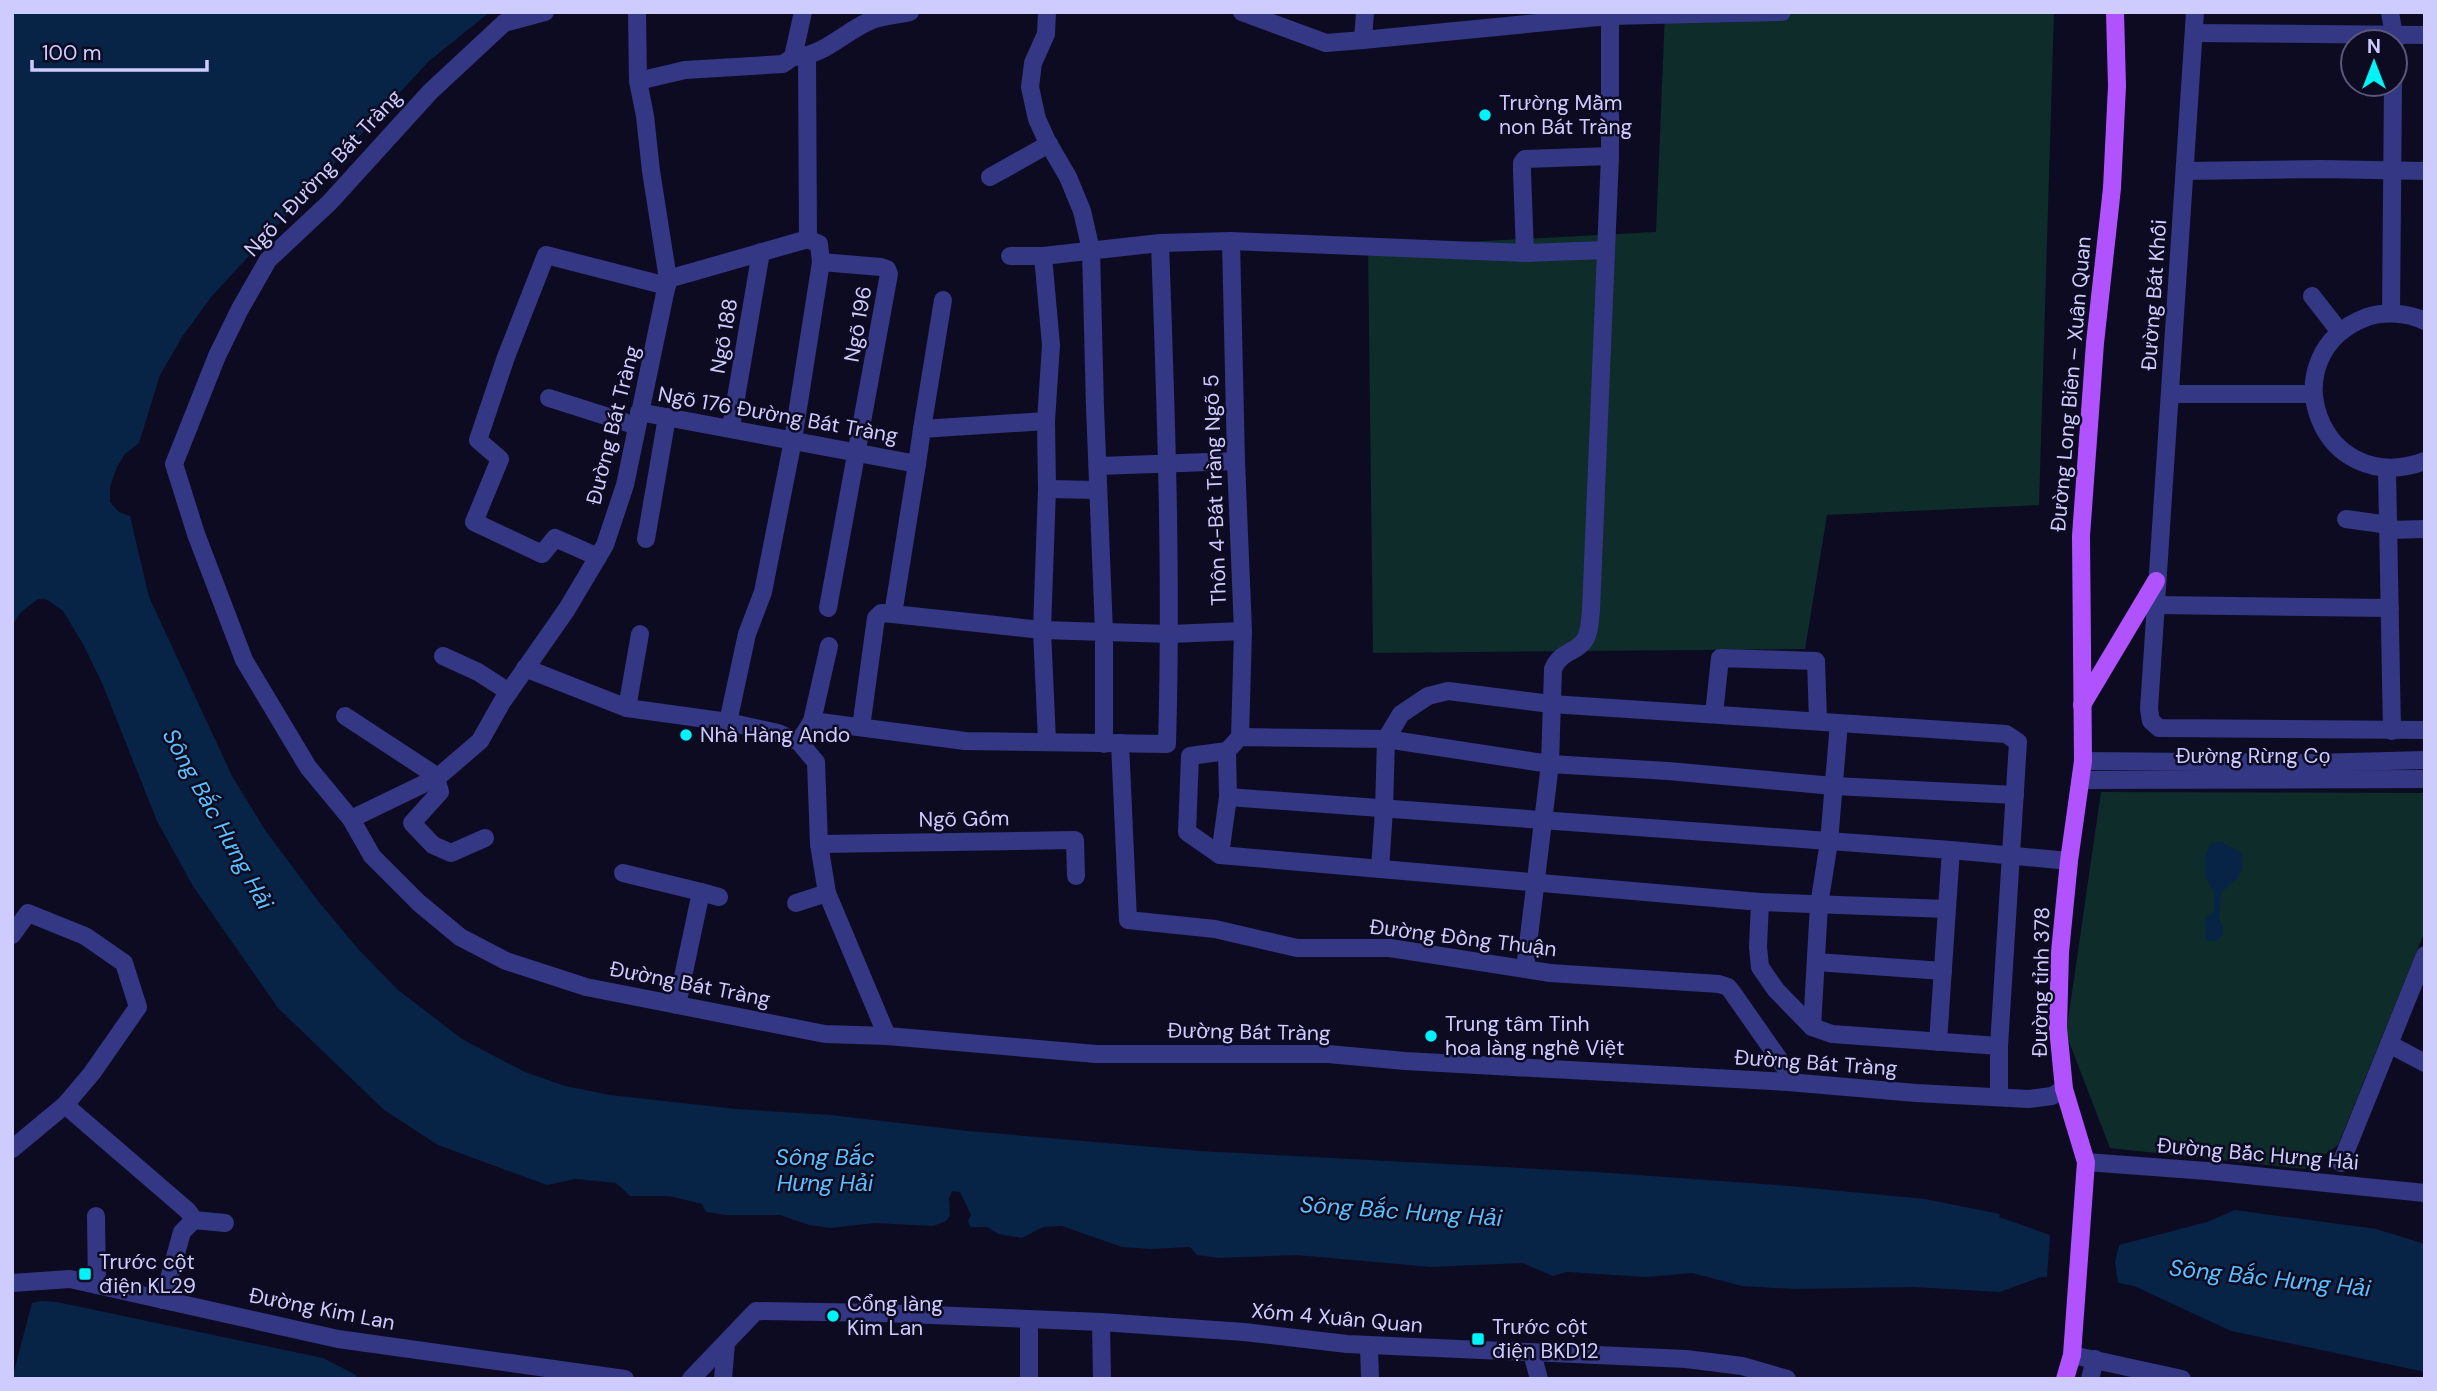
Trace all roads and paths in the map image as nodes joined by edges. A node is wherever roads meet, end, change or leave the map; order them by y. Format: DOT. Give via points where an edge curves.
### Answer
graph roads {
  1 [pos="545,12"];
  2 [pos="637,12"];
  3 [pos="803,12"];
  4 [pos="910,12"];
  5 [pos="1047,12"];
  6 [pos="1242,12"];
  7 [pos="1364,12"];
  8 [pos="1782,12"];
  9 [pos="2115,12"];
  10 [pos="2195,12"];
  11 [pos="1609,14"];
  12 [pos="2194,33"];
  13 [pos="2339,37"];
  14 [pos="1363,40"];
  15 [pos="800,57"];
  16 [pos="638,81"];
  17 [pos="2393,98"];
  18 [pos="1049,144"];
  19 [pos="1610,156"];
  20 [pos="2391,170"];
  21 [pos="2185,171"];
  22 [pos="2425,171"];
  23 [pos="990,177"];
  24 [pos="808,239"];
  25 [pos="1231,241"];
  26 [pos="1160,243"];
  27 [pos="1091,250"];
  28 [pos="1606,250"];
  29 [pos="761,252"];
  30 [pos="1525,253"];
  31 [pos="1010,256"];
  32 [pos="1043,256"];
  33 [pos="821,262"];
  34 [pos="667,283"];
  35 [pos="2312,296"];
  36 [pos="943,300"];
  37 [pos="2391,313"];
  38 [pos="2425,321"];
  39 [pos="2340,332"];
  40 [pos="2170,394"];
  41 [pos="2313,394"];
  42 [pos="549,398"];
  43 [pos="667,417"];
  44 [pos="638,419"];
  45 [pos="1046,421"];
  46 [pos="731,427"];
  47 [pos="922,429"];
  48 [pos="793,440"];
  49 [pos="858,453"];
  50 [pos="1236,461"];
  51 [pos="2425,461"];
  52 [pos="1168,463"];
  53 [pos="917,464"];
  54 [pos="1099,466"];
  55 [pos="2387,468"];
  56 [pos="1047,489"];
  57 [pos="1098,490"];
  58 [pos="2346,519"];
  59 [pos="2389,528"];
  60 [pos="2425,529"];
  61 [pos="646,539"];
  62 [pos="598,557"];
  63 [pos="2156,581"];
  64 [pos="2155,605"];
  65 [pos="828,608"];
  66 [pos="2390,608"];
  67 [pos="893,614"];
  68 [pos="1042,630"];
  69 [pos="1243,631"];
  70 [pos="1104,632"];
  71 [pos="640,634"];
  72 [pos="1170,634"];
  73 [pos="829,646"];
  74 [pos="443,656"];
  75 [pos="525,668"];
  76 [pos="509,692"];
  77 [pos="1551,704"];
  78 [pos="2082,705"];
  79 [pos="627,708"];
  80 [pos="1714,714"];
  81 [pos="345,716"];
  82 [pos="812,721"];
  83 [pos="1818,721"];
  84 [pos="728,722"];
  85 [pos="1839,723"];
  86 [pos="861,727"];
  87 [pos="2425,730"];
  88 [pos="2392,731"];
  89 [pos="1240,737"];
  90 [pos="1386,739"];
  91 [pos="1047,741"];
  92 [pos="799,742"];
  93 [pos="1112,743"];
  94 [pos="1167,744"];
  95 [pos="1227,751"];
  96 [pos="1190,756"];
  97 [pos="2425,760"];
  98 [pos="2083,761"];
  99 [pos="1550,764"];
  100 [pos="437,777"];
  101 [pos="2425,779"];
  102 [pos="2081,780"];
  103 [pos="1834,786"];
  104 [pos="2015,795"];
  105 [pos="1228,797"];
  106 [pos="1384,810"];
  107 [pos="351,819"];
  108 [pos="1544,821"];
  109 [pos="485,838"];
  110 [pos="1829,842"];
  111 [pos="819,844"];
  112 [pos="1951,850"];
  113 [pos="2011,854"];
  114 [pos="1220,855"];
  115 [pos="2069,861"];
  116 [pos="1380,869"];
  117 [pos="623,873"];
  118 [pos="1076,876"];
  119 [pos="1536,883"];
  120 [pos="701,892"];
  121 [pos="827,893"];
  122 [pos="719,897"];
  123 [pos="796,902"];
  124 [pos="1760,902"];
  125 [pos="1819,905"];
  126 [pos="1947,909"];
  127 [pos="12,935"];
  128 [pos="2425,955"];
  129 [pos="1816,962"];
  130 [pos="1525,969"];
  131 [pos="1943,971"];
  132 [pos="2420,980"];
  133 [pos="677,1005"];
  134 [pos="1812,1027"];
  135 [pos="887,1037"];
  136 [pos="1938,1042"];
  137 [pos="2389,1044"];
  138 [pos="1999,1046"];
  139 [pos="2425,1063"];
  140 [pos="1795,1082"];
  141 [pos="2064,1089"];
  142 [pos="1999,1097"];
  143 [pos="65,1105"];
  144 [pos="12,1149"];
  145 [pos="2086,1162"];
  146 [pos="2341,1163"];
  147 [pos="2425,1193"];
  148 [pos="96,1216"];
  149 [pos="194,1220"];
  150 [pos="225,1223"];
  151 [pos="12,1282"];
  152 [pos="97,1285"];
  153 [pos="163,1300"];
  154 [pos="1029,1319"];
  155 [pos="1101,1322"];
  156 [pos="726,1343"];
  157 [pos="1369,1346"];
  158 [pos="2072,1348"];
  159 [pos="1532,1353"];
  160 [pos="2095,1359"];
  161 [pos="1726,1371"];
  162 [pos="625,1379"];
  163 [pos="691,1379"];
  164 [pos="723,1379"];
  165 [pos="1030,1379"];
  166 [pos="1102,1379"];
  167 [pos="1370,1379"];
  168 [pos="1539,1379"];
  169 [pos="1787,1379"];
  170 [pos="2065,1379"];
  171 [pos="2090,1379"];
  172 [pos="2182,1379"];
  1 -- 107 [label="street, Ngõ 1 Đường Bát Tràng" via="503,23 268,260 217,356 174,464 244,660 308,767"];
  2 -- 16 [label="street"];
  3 -- 15 [label="street"];
  4 -- 15 [label="street" via="872,20"];
  5 -- 18 [label="street" via="1046,34 1033,62 1030,87"];
  6 -- 14 [label="street" via="1326,43"];
  7 -- 14 [label="street"];
  8 -- 11 [label="street"];
  9 -- 78 [label="main road, Đường Long Biên – Xuân Quan" via="2112,188 2081,536"];
  10 -- 12 [label="street, Đường Bát Khối"];
  11 -- 14 [label="street"];
  11 -- 19 [label="street"];
  12 -- 13 [label="street"];
  12 -- 21 [label="street, Đường Bát Khối"];
  15 -- 16 [label="street" via="783,65 685,70"];
  15 -- 24 [label="street"];
  16 -- 34 [label="street"];
  17 -- 20 [label="street"];
  18 -- 23 [label="street"];
  18 -- 27 [label="street" via="1082,211"];
  19 -- 28 [label="street"];
  19 -- 30 [label="street" via="1525,159"];
  20 -- 21 [label="street"];
  20 -- 22 [label="street"];
  20 -- 37 [label="street"];
  21 -- 40 [label="street, Đường Bát Khối"];
  24 -- 29 [label="street"];
  24 -- 33 [label="street" via="819,244"];
  25 -- 26 [label="street"];
  25 -- 30 [label="street"];
  25 -- 50 [label="street, Thôn 4-Bát Tràng Ngõ 5"];
  26 -- 27 [label="street"];
  26 -- 52 [label="street"];
  27 -- 32 [label="street"];
  27 -- 54 [label="street"];
  28 -- 30 [label="street"];
  28 -- 77 [label="street" via="1591,610 1587,636 1557,659 1553,668"];
  29 -- 34 [label="street"];
  29 -- 46 [label="street, Ngõ 188"];
  31 -- 32 [label="street"];
  32 -- 45 [label="street" via="1051,345"];
  33 -- 48 [label="street"];
  33 -- 49 [label="street, Ngõ 196" via="881,267 889,274"];
  34 -- 44 [label="street, Đường Bát Tràng"];
  34 -- 62 [label="street" via="546,255 478,440 500,459 474,522 542,554 555,538"];
  35 -- 39 [label="street"];
  36 -- 47 [label="street"];
  37 -- 38 [label="street"];
  37 -- 39 [label="street" via="2373,315"];
  39 -- 41 [label="street" via="2325,350"];
  40 -- 41 [label="street"];
  40 -- 63 [label="street, Đường Bát Khối"];
  41 -- 55 [label="street" via="2328,437 2344,453"];
  42 -- 44 [label="street, Ngõ 176 Đường Bát Tràng"];
  43 -- 44 [label="street, Ngõ 176 Đường Bát Tràng"];
  43 -- 46 [label="street, Ngõ 176 Đường Bát Tràng"];
  43 -- 61 [label="street"];
  44 -- 62 [label="street, Đường Bát Tràng" via="625,485"];
  45 -- 47 [label="street, Ngõ 176 Đường Bát Tràng"];
  45 -- 56 [label="street"];
  46 -- 48 [label="street, Ngõ 176 Đường Bát Tràng"];
  47 -- 53 [label="street, Ngõ 176 Đường Bát Tràng"];
  48 -- 49 [label="street, Ngõ 176 Đường Bát Tràng"];
  48 -- 84 [label="street" via="763,592 747,634"];
  49 -- 53 [label="street, Ngõ 176 Đường Bát Tràng"];
  49 -- 65 [label="street"];
  50 -- 52 [label="street"];
  50 -- 69 [label="street, Thôn 4-Bát Tràng Ngõ 5"];
  51 -- 55 [label="street"];
  52 -- 54 [label="street"];
  52 -- 72 [label="street"];
  53 -- 67 [label="street"];
  54 -- 57 [label="street"];
  55 -- 59 [label="street"];
  56 -- 57 [label="street"];
  56 -- 68 [label="street"];
  57 -- 70 [label="street"];
  58 -- 59 [label="street"];
  59 -- 60 [label="street"];
  59 -- 66 [label="street"];
  62 -- 75 [label="street, Đường Bát Tràng" via="568,609"];
  63 -- 64 [label="street, Đường Bát Khối"];
  63 -- 78 [label="main road"];
  64 -- 66 [label="street"];
  64 -- 88 [label="street, Đường Bát Khối" via="2149,709 2151,721 2159,728"];
  66 -- 88 [label="street"];
  67 -- 68 [label="street"];
  67 -- 86 [label="street" via="881,613 876,618"];
  68 -- 70 [label="street"];
  68 -- 91 [label="street"];
  69 -- 72 [label="street"];
  69 -- 89 [label="street, Thôn 4-Bát Tràng Ngõ 5"];
  70 -- 72 [label="street"];
  70 -- 93 [label="street"];
  71 -- 79 [label="street"];
  72 -- 94 [label="street"];
  73 -- 82 [label="street"];
  74 -- 76 [label="street"];
  75 -- 76 [label="street, Đường Bát Tràng"];
  75 -- 79 [label="street"];
  76 -- 100 [label="street, Đường Bát Tràng" via="480,741"];
  77 -- 80 [label="street"];
  77 -- 90 [label="street" via="1448,691 1401,714"];
  77 -- 99 [label="street"];
  78 -- 98 [label="main road, Đường Long Biên – Xuân Quan"];
  79 -- 84 [label="street"];
  80 -- 83 [label="street"];
  80 -- 83 [label="street" via="1720,658 1816,661"];
  81 -- 100 [label="street"];
  82 -- 86 [label="street"];
  82 -- 92 [label="street"];
  83 -- 85 [label="street"];
  84 -- 92 [label="street"];
  85 -- 103 [label="street"];
  85 -- 104 [label="street" via="2006,734 2018,742"];
  86 -- 91 [label="street" via="965,741"];
  87 -- 88 [label="street"];
  89 -- 90 [label="street"];
  89 -- 95 [label="street"];
  90 -- 99 [label="street"];
  90 -- 106 [label="street"];
  91 -- 93 [label="street"];
  92 -- 111 [label="street" via="816,762"];
  93 -- 94 [label="street"];
  93 -- 130 [label="street, Đường Đồng Thuận" via="1128,920 1216,929 1297,948 1390,948"];
  94 -- 96 [label="street"];
  95 -- 96 [label="street"];
  95 -- 105 [label="street"];
  96 -- 114 [label="street" via="1187,832"];
  97 -- 98 [label="street, Đường Rừng Cọ"];
  98 -- 102 [label="main road, Đường Long Biên – Xuân Quan"];
  99 -- 103 [label="street"];
  99 -- 108 [label="street"];
  100 -- 107 [label="street, Đường Bát Tràng"];
  100 -- 109 [label="street" via="440,792 412,823 433,845 451,853"];
  101 -- 102 [label="street, Đường Rừng Cọ"];
  102 -- 115 [label="main road, Đường tỉnh 378"];
  103 -- 104 [label="street"];
  103 -- 110 [label="street"];
  104 -- 113 [label="street"];
  105 -- 106 [label="street"];
  105 -- 114 [label="street"];
  106 -- 108 [label="street"];
  106 -- 116 [label="street"];
  107 -- 133 [label="street, Đường Bát Tràng" via="372,856 460,937 506,961 586,987"];
  108 -- 110 [label="street"];
  108 -- 119 [label="street"];
  110 -- 112 [label="street"];
  110 -- 125 [label="street"];
  111 -- 118 [label="street, Ngõ Gốm" via="1074,840"];
  111 -- 121 [label="street"];
  112 -- 113 [label="street"];
  112 -- 126 [label="street"];
  113 -- 115 [label="street"];
  113 -- 138 [label="street"];
  114 -- 116 [label="street"];
  115 -- 141 [label="main road, Đường tỉnh 378" via="2058,1028"];
  116 -- 119 [label="street"];
  117 -- 120 [label="street"];
  119 -- 124 [label="street"];
  119 -- 130 [label="street"];
  120 -- 122 [label="street"];
  120 -- 133 [label="street"];
  121 -- 123 [label="street"];
  121 -- 135 [label="street"];
  124 -- 125 [label="street"];
  124 -- 134 [label="street" via="1760,967"];
  125 -- 126 [label="street"];
  125 -- 129 [label="street"];
  126 -- 131 [label="street"];
  127 -- 143 [label="street" via="28,913 85,936 124,963 138,1007"];
  128 -- 132 [label="street"];
  129 -- 131 [label="street"];
  129 -- 134 [label="street"];
  130 -- 140 [label="street, Đường Đồng Thuận" via="1728,987"];
  131 -- 136 [label="street"];
  132 -- 137 [label="street"];
  133 -- 135 [label="street, Đường Bát Tràng" via="825,1034"];
  134 -- 136 [label="street" via="1832,1034"];
  135 -- 140 [label="street, Đường Bát Tràng" via="1096,1054 1328,1054"];
  136 -- 138 [label="street"];
  137 -- 139 [label="street"];
  137 -- 146 [label="street"];
  138 -- 142 [label="street"];
  140 -- 142 [label="street, Đường Bát Tràng"];
  141 -- 142 [label="street, Đường Bát Tràng" via="2043,1098"];
  141 -- 145 [label="main road, Đường tỉnh 378"];
  143 -- 144 [label="street"];
  143 -- 149 [label="street"];
  145 -- 147 [label="street, Đường Bắc Hưng Hải"];
  145 -- 158 [label="main road, Đường tỉnh 378"];
  148 -- 152 [label="street"];
  149 -- 150 [label="street"];
  149 -- 153 [label="street" via="182,1232"];
  151 -- 152 [label="street, Đường Kim Lan" via="70,1279"];
  152 -- 153 [label="street, Đường Kim Lan"];
  153 -- 162 [label="street, Đường Kim Lan" via="338,1339"];
  154 -- 155 [label="street, Xóm 4 Xuân Quan"];
  154 -- 156 [label="street, Xóm 4 Xuân Quan" via="756,1311"];
  154 -- 165 [label="street"];
  155 -- 157 [label="street, Xóm 4 Xuân Quan"];
  155 -- 166 [label="street"];
  156 -- 163 [label="street"];
  156 -- 164 [label="street"];
  157 -- 159 [label="street, Xóm 4 Xuân Quan"];
  157 -- 167 [label="street"];
  158 -- 160 [label="street"];
  158 -- 170 [label="main road"];
  159 -- 161 [label="street, Xóm 4 Xuân Quan" via="1673,1359"];
  159 -- 168 [label="street"];
  160 -- 171 [label="street"];
  160 -- 172 [label="street"];
  161 -- 169 [label="street, Xóm 4 Xuân Quan"];
}
